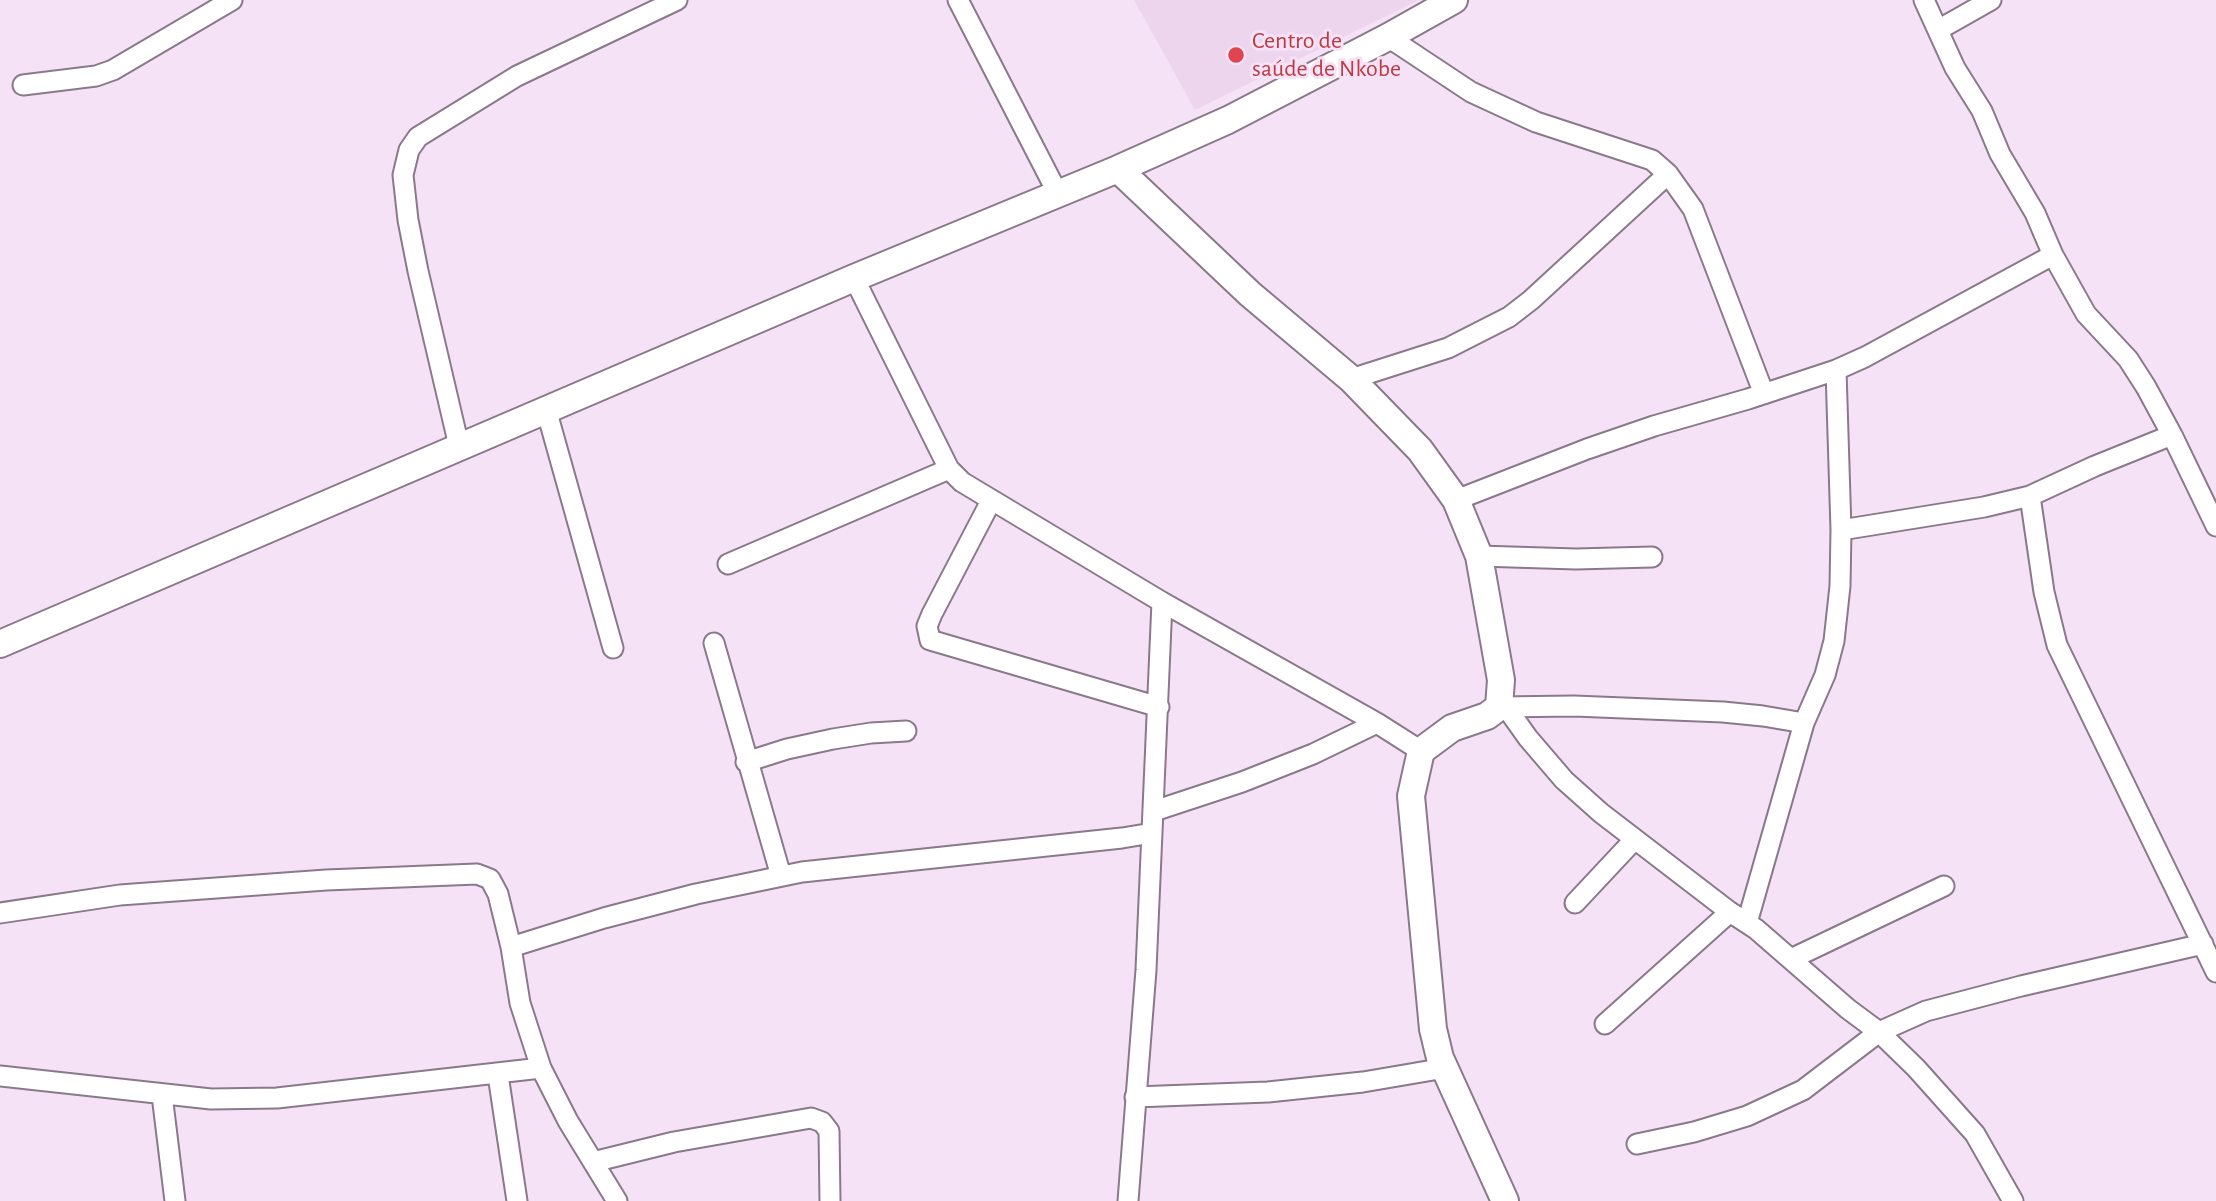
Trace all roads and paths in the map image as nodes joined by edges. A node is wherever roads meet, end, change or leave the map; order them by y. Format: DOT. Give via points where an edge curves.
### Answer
graph roads {
  1 [pos="232,0"];
  2 [pos="677,0"];
  3 [pos="958,0"];
  4 [pos="1454,0"];
  5 [pos="1924,0"];
  6 [pos="1991,0"];
  7 [pos="1937,30"];
  8 [pos="1388,37"];
  9 [pos="23,85"];
  10 [pos="1118,169"];
  11 [pos="1668,174"];
  12 [pos="1058,194"];
  13 [pos="2053,255"];
  14 [pos="854,278"];
  15 [pos="1836,370"];
  16 [pos="1351,379"];
  17 [pos="1764,394"];
  18 [pos="546,409"];
  19 [pos="2172,435"];
  20 [pos="459,446"];
  21 [pos="949,469"];
  22 [pos="2030,496"];
  23 [pos="1456,500"];
  24 [pos="991,501"];
  25 [pos="2216,526"];
  26 [pos="1841,530"];
  27 [pos="1479,556"];
  28 [pos="1652,557"];
  29 [pos="728,564"];
  30 [pos="1162,602"];
  31 [pos="714,643"];
  32 [pos="0,644"];
  33 [pos="613,649"];
  34 [pos="1159,707"];
  35 [pos="1503,707"];
  36 [pos="1377,723"];
  37 [pos="1804,723"];
  38 [pos="906,731"];
  39 [pos="1421,751"];
  40 [pos="746,762"];
  41 [pos="1154,811"];
  42 [pos="1152,833"];
  43 [pos="1634,840"];
  44 [pos="780,876"];
  45 [pos="1944,886"];
  46 [pos="1574,903"];
  47 [pos="1730,912"];
  48 [pos="0,914"];
  49 [pos="1747,923"];
  50 [pos="2203,944"];
  51 [pos="511,947"];
  52 [pos="1791,959"];
  53 [pos="2216,972"];
  54 [pos="1605,1024"];
  55 [pos="1879,1032"];
  56 [pos="541,1068"];
  57 [pos="1445,1068"];
  58 [pos="498,1074"];
  59 [pos="0,1076"];
  60 [pos="162,1095"];
  61 [pos="1135,1097"];
  62 [pos="1637,1144"];
  63 [pos="593,1162"];
  64 [pos="175,1201"];
  65 [pos="517,1201"];
  66 [pos="617,1201"];
  67 [pos="830,1201"];
  68 [pos="1128,1201"];
  69 [pos="1505,1201"];
  70 [pos="2013,1201"];
  1 -- 9 [label="street" via="113,70"];
  2 -- 20 [label="street" via="517,76 418,137 409,150 403,175 408,220"];
  3 -- 12 [label="street"];
  4 -- 8 [label="street"];
  5 -- 7 [label="street"];
  6 -- 7 [label="street"];
  7 -- 13 [label="street"];
  8 -- 10 [label="street" via="1228,120"];
  8 -- 11 [label="street" via="1471,92 1536,122 1652,160"];
  10 -- 12 [label="street"];
  10 -- 16 [label="street" via="1250,294"];
  11 -- 16 [label="street" via="1509,317 1448,348"];
  11 -- 17 [label="street" via="1693,209"];
  12 -- 14 [label="street"];
  13 -- 15 [label="street"];
  13 -- 19 [label="street" via="2085,314 2128,359"];
  14 -- 18 [label="street"];
  14 -- 21 [label="street"];
  15 -- 17 [label="street"];
  15 -- 26 [label="street"];
  16 -- 23 [label="street" via="1420,450"];
  17 -- 23 [label="street" via="1587,449"];
  18 -- 20 [label="street"];
  18 -- 33 [label="street"];
  19 -- 22 [label="street"];
  19 -- 25 [label="street"];
  20 -- 32 [label="street"];
  21 -- 24 [label="street"];
  21 -- 29 [label="street"];
  22 -- 26 [label="street"];
  22 -- 50 [label="street" via="2057,645"];
  23 -- 27 [label="street"];
  24 -- 30 [label="street"];
  24 -- 34 [label="street" via="932,614 927,626 930,640"];
  26 -- 37 [label="street" via="1834,641"];
  27 -- 28 [label="street"];
  27 -- 35 [label="street"];
  30 -- 34 [label="street"];
  30 -- 36 [label="street"];
  31 -- 40 [label="street"];
  34 -- 41 [label="street"];
  35 -- 37 [label="street" via="1711,712"];
  35 -- 39 [label="street" via="1443,733"];
  35 -- 43 [label="street" via="1564,780"];
  36 -- 39 [label="street"];
  36 -- 41 [label="street" via="1313,754"];
  37 -- 49 [label="street"];
  38 -- 40 [label="street" via="833,739"];
  39 -- 57 [label="street" via="1411,796 1433,1029"];
  40 -- 44 [label="street"];
  41 -- 42 [label="street"];
  42 -- 44 [label="street"];
  42 -- 61 [label="street"];
  43 -- 46 [label="street"];
  43 -- 47 [label="street"];
  44 -- 51 [label="street" via="617,914"];
  45 -- 52 [label="street"];
  47 -- 49 [label="street"];
  47 -- 54 [label="street"];
  48 -- 51 [label="street" via="120,895 477,874 489,879 498,894"];
  49 -- 52 [label="street"];
  50 -- 53 [label="street"];
  50 -- 55 [label="street" via="1950,1004"];
  51 -- 56 [label="street" via="520,1003"];
  52 -- 55 [label="street"];
  55 -- 62 [label="street" via="1802,1090 1747,1116"];
  55 -- 70 [label="street" via="1975,1134"];
  56 -- 58 [label="street"];
  56 -- 63 [label="street"];
  57 -- 61 [label="street" via="1268,1092"];
  57 -- 69 [label="street"];
  58 -- 60 [label="street" via="277,1098"];
  58 -- 65 [label="street"];
  59 -- 60 [label="street"];
  60 -- 64 [label="street"];
  61 -- 68 [label="street"];
  63 -- 66 [label="street"];
  63 -- 67 [label="street" via="674,1142 811,1118 829,1131"];
}
